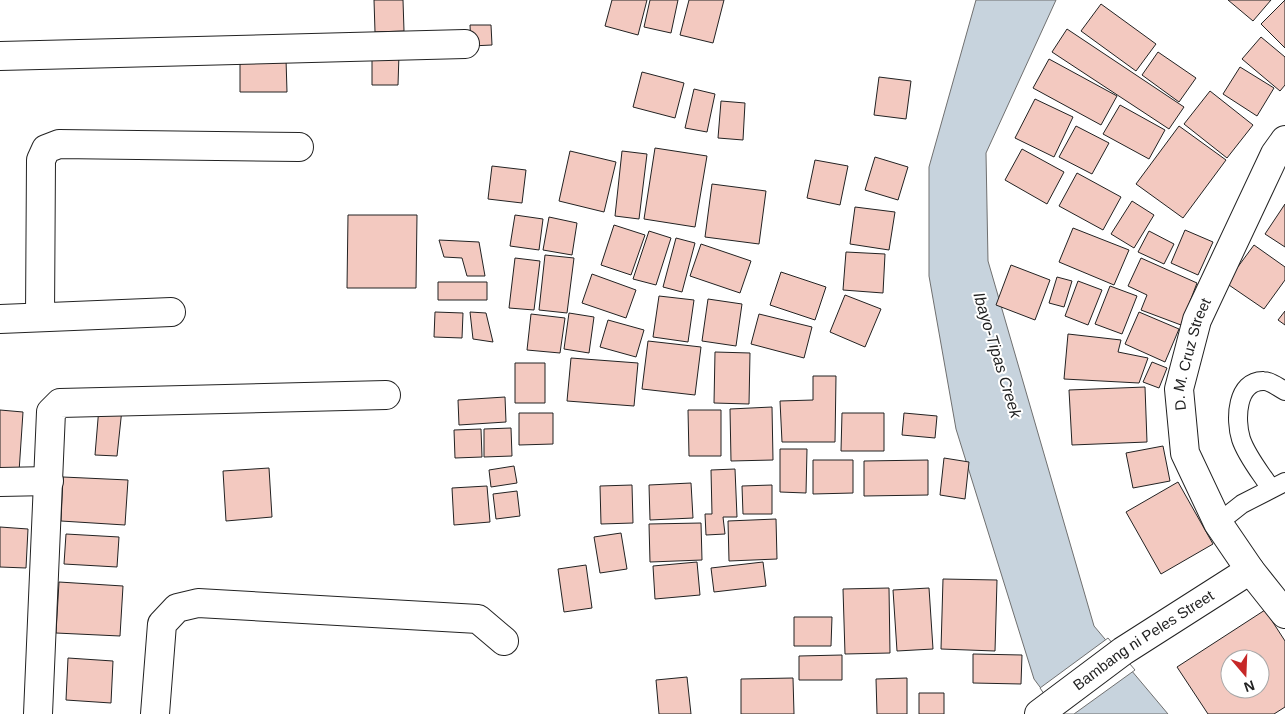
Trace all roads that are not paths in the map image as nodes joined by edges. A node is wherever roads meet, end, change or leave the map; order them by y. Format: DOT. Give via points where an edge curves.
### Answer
graph roads {
  1 [pos="465,44"];
  2 [pos="0,56"];
  3 [pos="1285,140"];
  4 [pos="299,147"];
  5 [pos="171,312"];
  6 [pos="40,317"];
  7 [pos="0,319"];
  8 [pos="1285,391"];
  9 [pos="386,395"];
  10 [pos="49,481"];
  11 [pos="0,482"];
  12 [pos="1278,485"];
  13 [pos="1218,522"];
  14 [pos="1250,570"];
  15 [pos="1285,614"];
  16 [pos="504,642"];
  17 [pos="1045,709"];
  18 [pos="38,714"];
  19 [pos="155,714"];
  1 -- 2 [label="street"];
  3 -- 13 [label="street, D. M. Cruz Street" via="1274,154 1197,320 1179,390 1184,454"];
  4 -- 6 [label="street" via="60,144 46,149 41,160"];
  5 -- 6 [label="street"];
  6 -- 7 [label="street"];
  8 -- 12 [label="lane" via="1266,380 1246,388 1238,421 1242,440"];
  9 -- 10 [label="street" via="60,403 51,412"];
  10 -- 11 [label="street"];
  10 -- 18 [label="street"];
  12 -- 13 [label="lane" via="1242,504"];
  13 -- 14 [label="street, D. M. Cruz Street"];
  14 -- 15 [label="street, D. M. Cruz Street"];
  14 -- 17 [label="street, Bambang ni Peles Street" via="1123,651"];
  16 -- 19 [label="street" via="478,619 198,603 177,608 162,624"];
}
